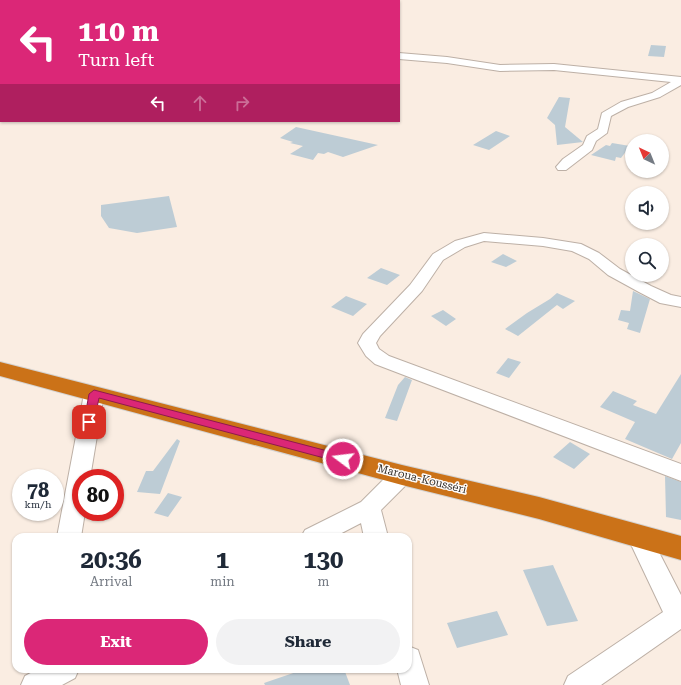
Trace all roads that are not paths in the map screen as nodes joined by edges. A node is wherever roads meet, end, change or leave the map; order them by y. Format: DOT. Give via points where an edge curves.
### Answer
graph roads {
  1 [pos="400,56"];
  2 [pos="681,81"];
  3 [pos="562,167"];
  4 [pos="681,302"];
  5 [pos="0,369"];
  6 [pos="94,394"];
  7 [pos="681,473"];
  8 [pos="402,475"];
  9 [pos="369,508"];
  10 [pos="70,533"];
  11 [pos="321,533"];
  12 [pos="375,533"];
  13 [pos="639,536"];
  14 [pos="681,548"];
  15 [pos="680,616"];
  16 [pos="412,673"];
  17 [pos="415,685"];
  18 [pos="578,685"];
  1 -- 2 [label="street" via="500,68 554,67"];
  2 -- 3 [label="street" via="606,115 603,131 591,139 588,147"];
  4 -- 7 [label="street" via="645,289 614,272 594,256 576,248 543,242 484,237 460,244 438,257 416,288 372,334 368,342 372,352 382,360"];
  5 -- 6 [label="highway, Maroua-Kousséri"];
  6 -- 8 [label="highway, Maroua-Kousséri"];
  6 -- 10 [label="street"];
  8 -- 9 [label="street"];
  8 -- 13 [label="highway, Maroua-Kousséri" via="539,508"];
  9 -- 11 [label="street"];
  9 -- 12 [label="street"];
  13 -- 14 [label="highway, Maroua-Kousséri"];
  13 -- 15 [label="street"];
  15 -- 18 [label="street"];
  16 -- 17 [label="street"];
}
